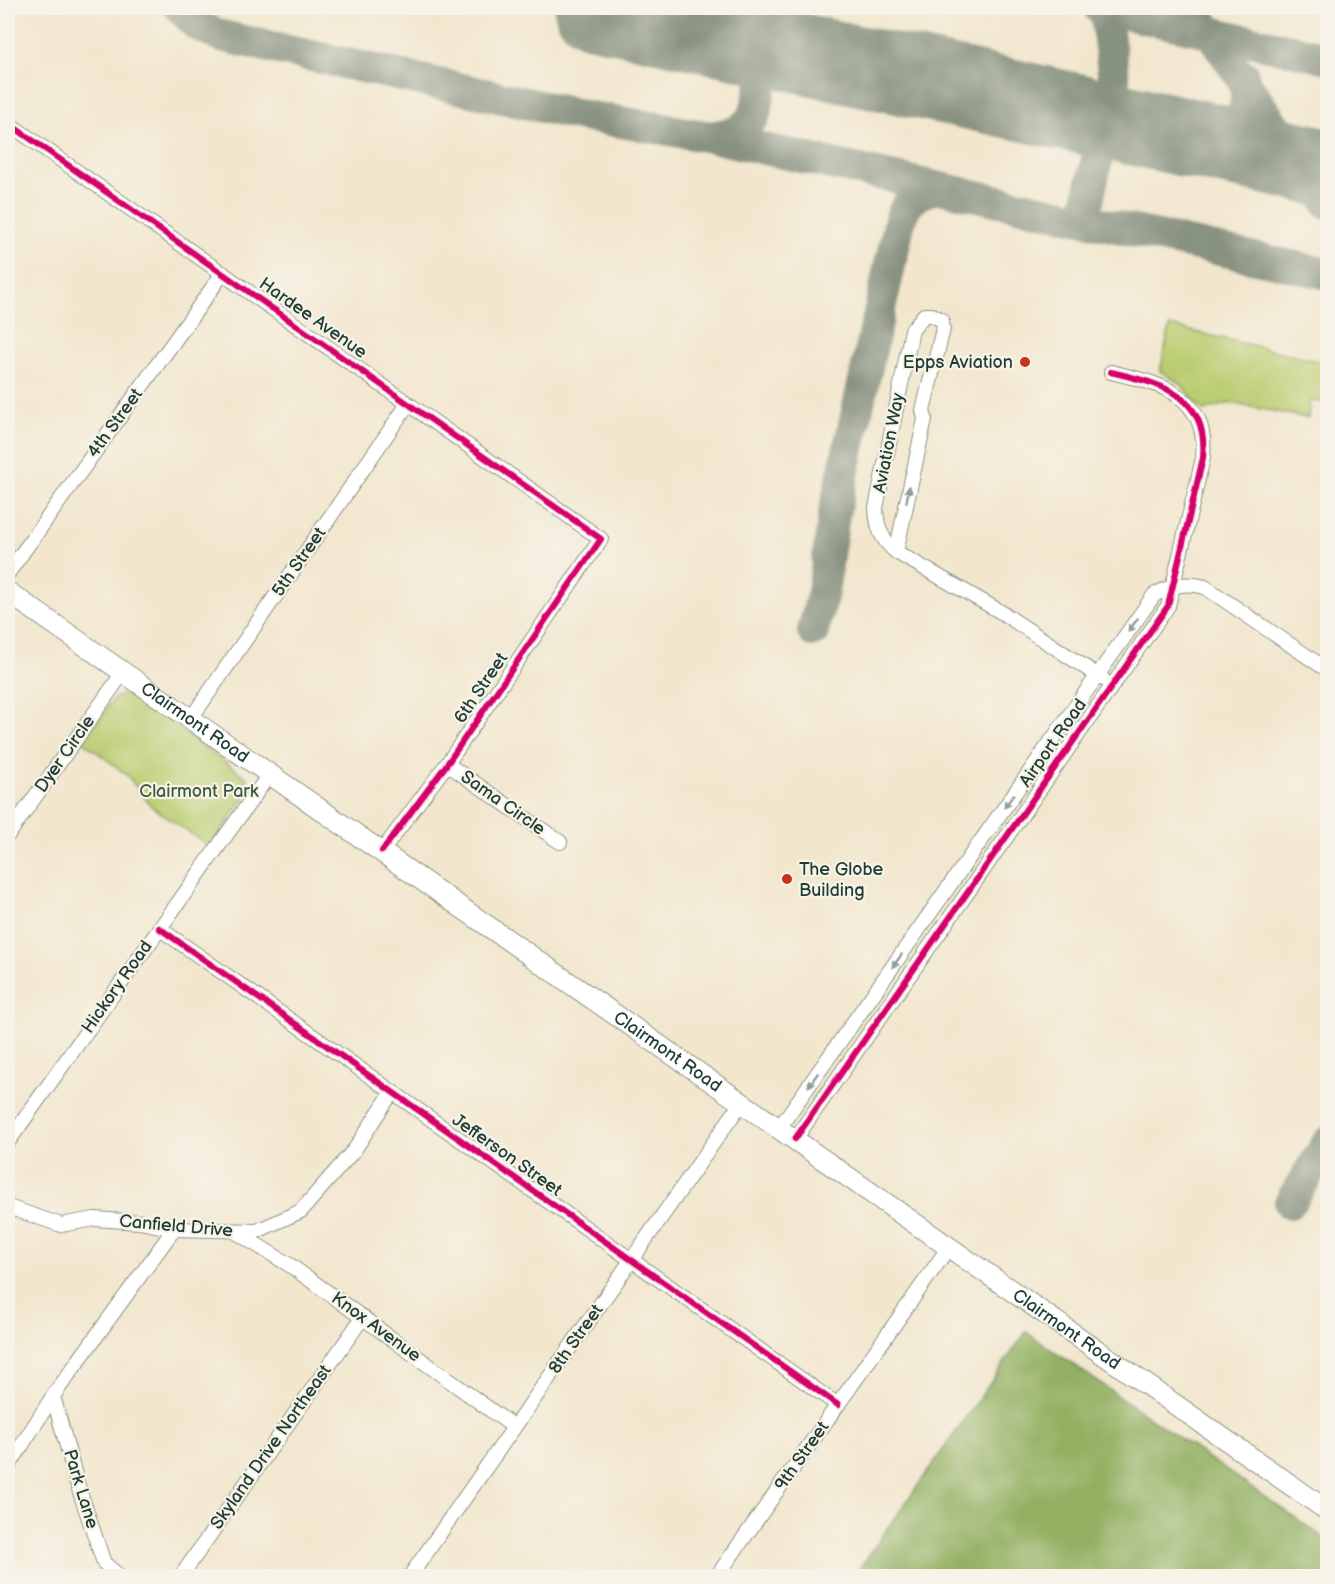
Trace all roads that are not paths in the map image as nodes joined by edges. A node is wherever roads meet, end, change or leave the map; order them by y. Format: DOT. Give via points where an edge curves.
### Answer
graph roads {
  1 [pos="8,123"];
  2 [pos="223,273"];
  3 [pos="1111,372"];
  4 [pos="408,404"];
  5 [pos="601,539"];
  6 [pos="896,552"];
  7 [pos="8,573"];
  8 [pos="1174,585"];
  9 [pos="8,592"];
  10 [pos="1323,667"];
  11 [pos="122,674"];
  12 [pos="1098,676"];
  13 [pos="1112,685"];
  14 [pos="190,720"];
  15 [pos="447,764"];
  16 [pos="269,775"];
  17 [pos="8,836"];
  18 [pos="560,842"];
  19 [pos="382,851"];
  20 [pos="159,928"];
  21 [pos="392,1092"];
  22 [pos="742,1102"];
  23 [pos="787,1134"];
  24 [pos="8,1142"];
  25 [pos="8,1207"];
  26 [pos="174,1229"];
  27 [pos="236,1231"];
  28 [pos="949,1247"];
  29 [pos="631,1261"];
  30 [pos="363,1317"];
  31 [pos="53,1396"];
  32 [pos="838,1405"];
  33 [pos="514,1427"];
  34 [pos="8,1467"];
  35 [pos="1328,1511"];
  36 [pos="119,1576"];
  37 [pos="181,1576"];
  38 [pos="410,1576"];
  39 [pos="717,1576"];
  1 -- 2 [label="street, Hardee Avenue"];
  2 -- 4 [label="street, Hardee Avenue"];
  2 -- 7 [label="street, 4th Street"];
  3 -- 8 [label="street, Airport Road" via="1160,384 1173,392 1190,408 1202,433 1203,458"];
  4 -- 5 [label="street, Hardee Avenue"];
  4 -- 14 [label="street, 5th Street"];
  5 -- 15 [label="street, 6th Street"];
  6 -- 6 [label="street, Aviation Way, one-way" via="942,324 932,315 924,315 912,330 879,494 877,525 884,541"];
  6 -- 12 [label="street, Aviation Way" via="1001,612"];
  8 -- 10 [label="street" via="1194,583 1205,587"];
  8 -- 12 [label="street, Airport Road, one-way" via="1154,596"];
  8 -- 13 [label="street, Airport Road" via="1168,606"];
  9 -- 11 [label="main road, Clairmont Road"];
  11 -- 14 [label="main road, Clairmont Road"];
  11 -- 17 [label="street, Dyer Circle"];
  12 -- 13 [label="street, Aviation Way"];
  12 -- 23 [label="street, Airport Road, one-way"];
  13 -- 23 [label="street, Airport Road"];
  14 -- 16 [label="main road, Clairmont Road"];
  15 -- 18 [label="street, Sama Circle"];
  15 -- 19 [label="street, 6th Street"];
  16 -- 19 [label="main road, Clairmont Road"];
  16 -- 20 [label="street, Hickory Road"];
  19 -- 22 [label="main road, Clairmont Road"];
  20 -- 21 [label="street, Jefferson Street"];
  20 -- 24 [label="street, Hickory Road"];
  21 -- 27 [label="street, Canfield Drive" via="355,1149 301,1211 257,1231"];
  21 -- 29 [label="street, Jefferson Street"];
  22 -- 23 [label="main road, Clairmont Road"];
  22 -- 29 [label="street, 8th Street"];
  23 -- 28 [label="main road, Clairmont Road"];
  25 -- 26 [label="street, Canfield Drive" via="61,1225 94,1219"];
  26 -- 27 [label="street, Canfield Drive"];
  26 -- 31 [label="street"];
  27 -- 30 [label="street, Knox Avenue"];
  28 -- 32 [label="street, 9th Street"];
  28 -- 35 [label="main road, Clairmont Road"];
  29 -- 32 [label="street, Jefferson Street"];
  29 -- 33 [label="street, 8th Street"];
  30 -- 33 [label="street, Knox Avenue"];
  30 -- 37 [label="street, Skyland Drive Northeast"];
  31 -- 34 [label="street"];
  31 -- 36 [label="street, Park Lane" via="104,1563"];
  32 -- 39 [label="street, 9th Street"];
  33 -- 38 [label="street, 8th Street"];
}
